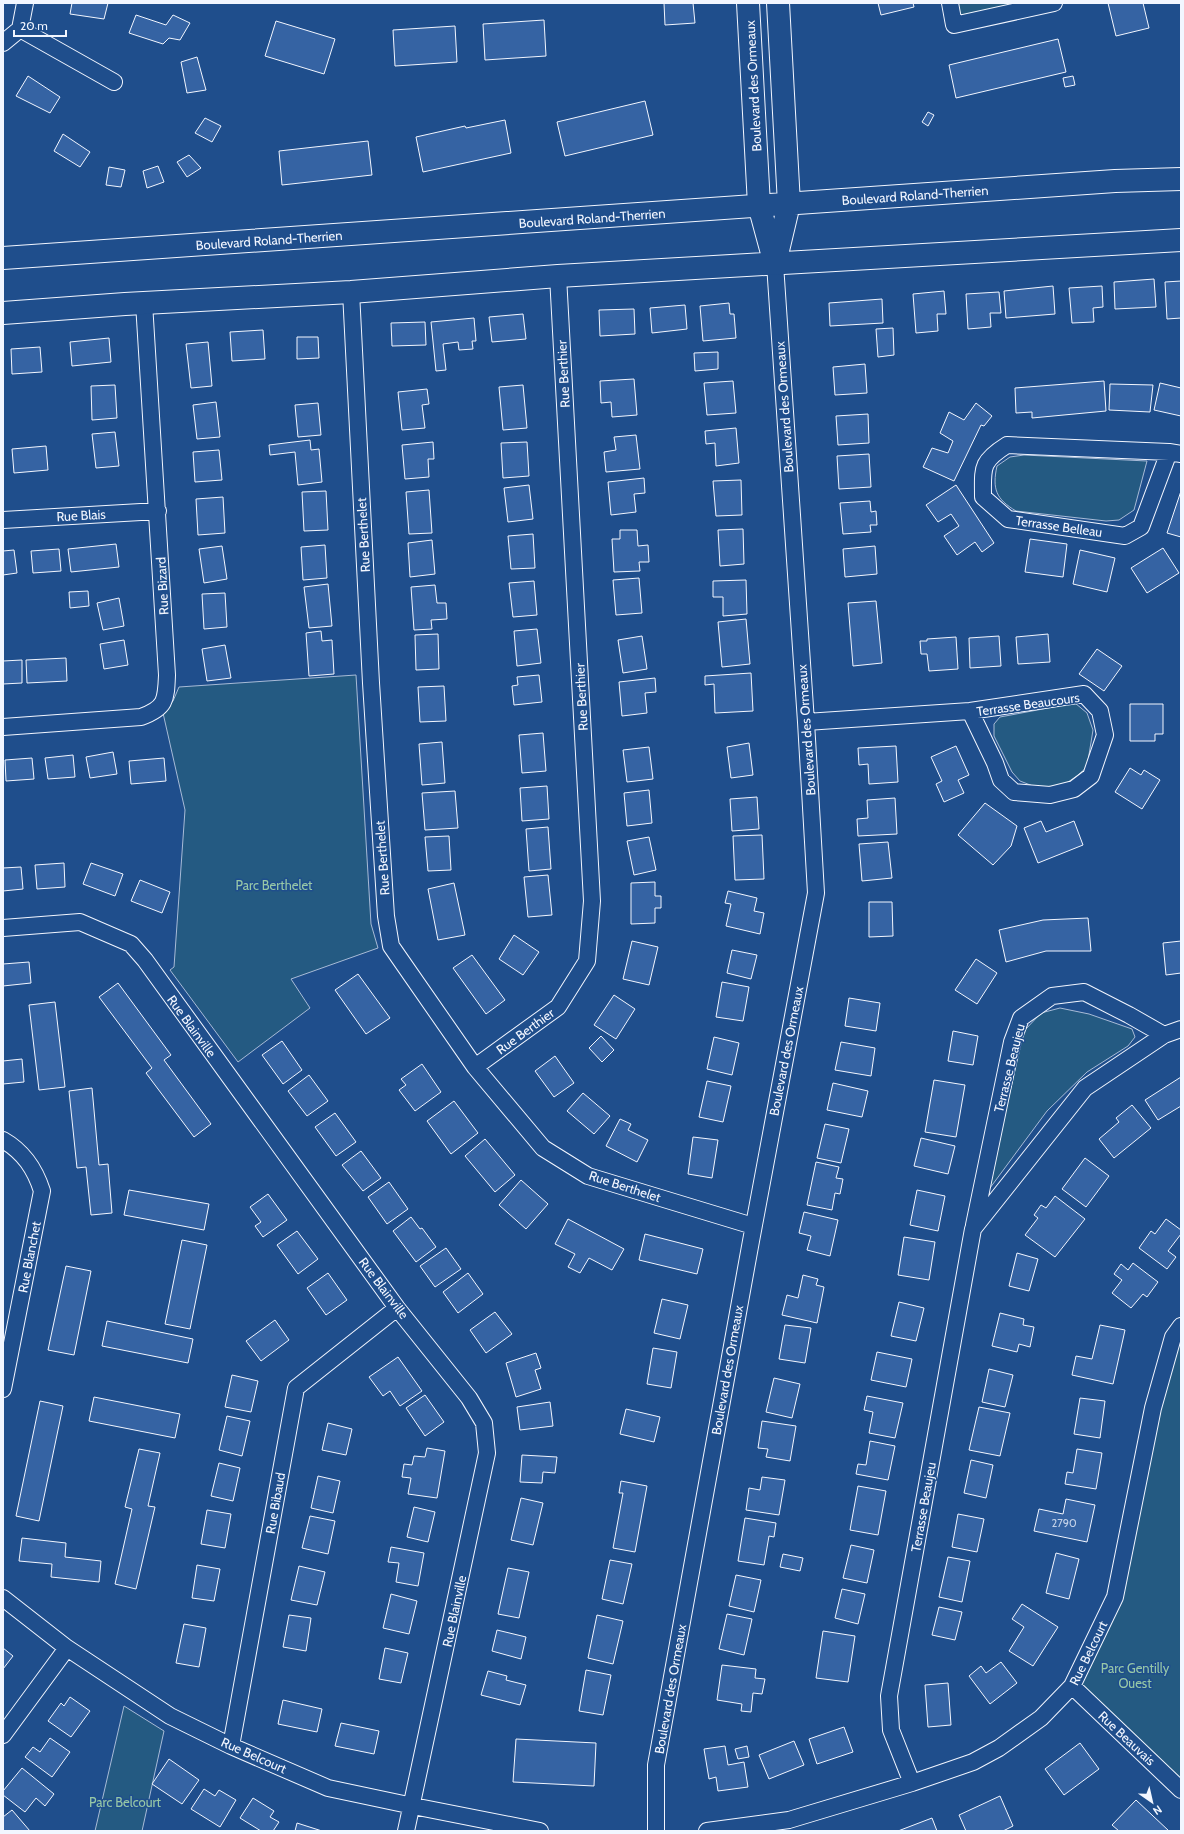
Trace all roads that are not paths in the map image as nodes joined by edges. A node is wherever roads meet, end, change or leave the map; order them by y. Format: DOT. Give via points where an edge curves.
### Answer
graph roads {
  1 [pos="25,3"];
  2 [pos="748,3"];
  3 [pos="778,3"];
  4 [pos="950,3"];
  5 [pos="1054,3"];
  6 [pos="20,29"];
  7 [pos="3,43"];
  8 [pos="114,82"];
  9 [pos="1181,179"];
  10 [pos="790,204"];
  11 [pos="759,205"];
  12 [pos="1181,240"];
  13 [pos="3,258"];
  14 [pos="775,264"];
  15 [pos="558,276"];
  16 [pos="351,292"];
  17 [pos="144,303"];
  18 [pos="3,313"];
  19 [pos="1175,453"];
  20 [pos="158,511"];
  21 [pos="3,520"];
  22 [pos="970,711"];
  23 [pos="806,722"];
  24 [pos="3,727"];
  25 [pos="3,928"];
  26 [pos="1181,1029"];
  27 [pos="1164,1035"];
  28 [pos="475,1067"];
  29 [pos="3,1140"];
  30 [pos="753,1226"];
  31 [pos="973,1229"];
  32 [pos="397,1308"];
  33 [pos="1181,1326"];
  34 [pos="3,1389"];
  35 [pos="3,1598"];
  36 [pos="67,1648"];
  37 [pos="1072,1686"];
  38 [pos="3,1735"];
  39 [pos="231,1746"];
  40 [pos="912,1783"];
  41 [pos="1181,1790"];
  42 [pos="412,1806"];
  43 [pos="406,1831"];
  44 [pos="540,1831"];
  45 [pos="656,1831"];
  46 [pos="707,1831"];
  1 -- 6 [label="street"];
  2 -- 11 [label="main road, Boulevard des Ormeaux"];
  3 -- 10 [label="main road, Boulevard des Ormeaux"];
  4 -- 5 [label="street" via="954,25"];
  6 -- 7 [label="street"];
  6 -- 8 [label="street"];
  9 -- 10 [label="main road, Boulevard Roland-Therrien" via="1114,181"];
  10 -- 11 [label="main road, Boulevard Roland-Therrien"];
  10 -- 14 [label="main road, Boulevard des Ormeaux"];
  11 -- 13 [label="main road, Boulevard Roland-Therrien"];
  11 -- 14 [label="main road, Boulevard des Ormeaux"];
  12 -- 14 [label="main road"];
  14 -- 15 [label="main road"];
  14 -- 23 [label="street, Boulevard des Ormeaux"];
  15 -- 16 [label="main road"];
  15 -- 28 [label="street, Rue Berthier" via="592,901 587,961 558,1007"];
  16 -- 17 [label="main road"];
  16 -- 28 [label="street, Rue Berthelet" via="370,683 386,916 391,946"];
  17 -- 18 [label="main road"];
  17 -- 20 [label="street, Rue Bizard"];
  19 -- 19 [label="street, Terrasse Belleau" via="1007,445 991,455 983,470 983,497 1008,519 1125,536 1141,527"];
  20 -- 21 [label="street, Rue Blais"];
  20 -- 24 [label="street, Rue Bizard" via="167,675 166,694 162,706 141,718"];
  22 -- 22 [label="street, Terrasse Beaucours" via="1084,694 1100,711 1105,735 1091,776 1074,789 1050,795 1014,792 1001,780"];
  22 -- 23 [label="street, Terrasse Beaucours"];
  23 -- 30 [label="street, Boulevard des Ormeaux" via="816,893"];
  25 -- 32 [label="street, Rue Blainville" via="80,922 131,944"];
  26 -- 27 [label="street, Terrasse Beaujeu"];
  27 -- 31 [label="street, Terrasse Beaujeu" via="1085,1088"];
  27 -- 31 [label="street, Terrasse Beaujeu" via="1084,992 1052,996 1021,1018 1012,1042"];
  28 -- 30 [label="street, Rue Berthelet" via="543,1148 588,1176"];
  29 -- 34 [label="street, Rue Blanchet" via="15,1147 36,1172 42,1191"];
  30 -- 45 [label="street, Boulevard des Ormeaux" via="656,1765"];
  31 -- 40 [label="street, Terrasse Beaujeu" via="890,1696 891,1730"];
  32 -- 39 [label="street, Rue Bibaud" via="296,1388"];
  32 -- 42 [label="street, Rue Blainville" via="469,1398 484,1423 487,1453"];
  33 -- 37 [label="street, Rue Belcourt" via="1173,1337 1153,1408 1115,1597"];
  35 -- 36 [label="street, Rue Belcourt"];
  36 -- 38 [label="street"];
  36 -- 39 [label="street, Rue Belcourt" via="170,1716"];
  37 -- 40 [label="street, Rue Belcourt" via="1041,1718 1000,1748 973,1762"];
  37 -- 41 [label="street, Rue Beauvais"];
  39 -- 42 [label="street, Rue Belcourt" via="328,1788"];
  40 -- 46 [label="street, Rue Belcourt" via="789,1820"];
  42 -- 43 [label="street, Rue Blainville"];
  42 -- 44 [label="street, Rue Belcourt"];
}
